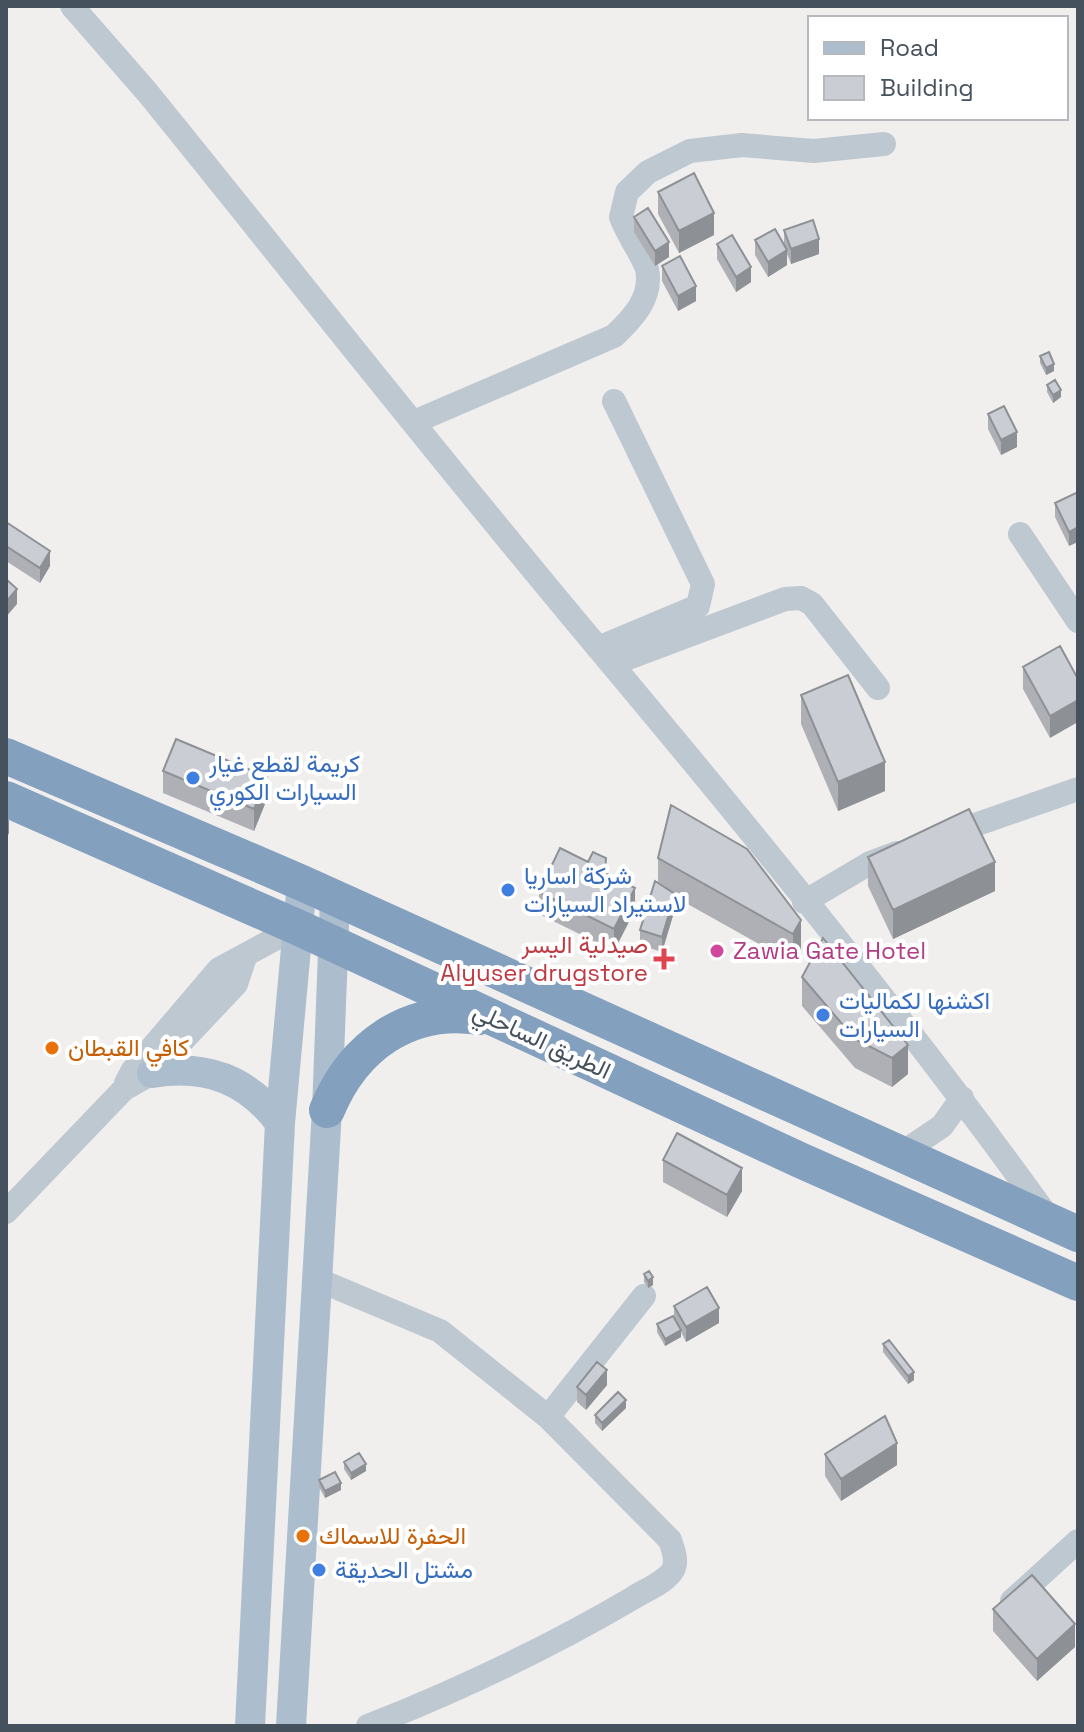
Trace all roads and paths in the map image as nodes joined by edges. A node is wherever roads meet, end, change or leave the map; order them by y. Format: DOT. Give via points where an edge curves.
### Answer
graph roads {
  1 [pos="72,6"];
  2 [pos="884,144"];
  3 [pos="614,401"];
  4 [pos="414,422"];
  5 [pos="1020,534"];
  6 [pos="1078,621"];
  7 [pos="605,656"];
  8 [pos="878,688"];
  9 [pos="6,756"];
  10 [pos="1078,789"];
  11 [pos="6,799"];
  12 [pos="302,883"];
  13 [pos="335,899"];
  14 [pos="804,902"];
  15 [pos="297,927"];
  16 [pos="333,946"];
  17 [pos="245,957"];
  18 [pos="490,1018"];
  19 [pos="152,1073"];
  20 [pos="124,1089"];
  21 [pos="962,1098"];
  22 [pos="327,1110"];
  23 [pos="280,1123"];
  24 [pos="902,1153"];
  25 [pos="6,1212"];
  26 [pos="1064,1227"];
  27 [pos="316,1279"];
  28 [pos="1078,1283"];
  29 [pos="644,1296"];
  30 [pos="548,1417"];
  31 [pos="1078,1541"];
  32 [pos="1010,1603"];
  33 [pos="250,1726"];
  34 [pos="291,1726"];
  35 [pos="368,1726"];
  1 -- 4 [label="street"];
  2 -- 4 [label="street" via="814,151 742,145 690,151 648,172 627,192 621,217 647,269 637,315 614,336"];
  3 -- 7 [label="street" via="703,593 692,609"];
  4 -- 7 [label="street"];
  5 -- 6 [label="street"];
  7 -- 8 [label="street" via="801,598 812,604"];
  7 -- 14 [label="street"];
  9 -- 12 [label="highway, الطريق الساحلي"];
  10 -- 14 [label="street" via="870,863"];
  11 -- 15 [label="highway, الطريق الساحلي"];
  12 -- 13 [label="highway, الطريق الساحلي"];
  12 -- 15 [label="main road"];
  13 -- 16 [label="main road"];
  13 -- 24 [label="highway, الطريق الساحلي"];
  14 -- 21 [label="street"];
  15 -- 16 [label="highway, الطريق الساحلي"];
  15 -- 17 [label="street"];
  15 -- 23 [label="main road"];
  16 -- 18 [label="highway, الطريق الساحلي"];
  16 -- 22 [label="main road"];
  17 -- 19 [label="street" via="236,984"];
  17 -- 20 [label="street" via="213,976 133,1070"];
  18 -- 22 [label="highway" via="439,1015 390,1031 351,1065"];
  18 -- 28 [label="highway, الطريق الساحلي"];
  19 -- 20 [label="street"];
  19 -- 23 [label="main road" via="194,1069 234,1081 252,1092"];
  20 -- 25 [label="street"];
  21 -- 24 [label="street" via="942,1126"];
  21 -- 26 [label="street"];
  22 -- 27 [label="main road"];
  23 -- 33 [label="main road"];
  24 -- 26 [label="highway, الطريق الساحلي"];
  27 -- 30 [label="street" via="440,1331"];
  27 -- 34 [label="main road"];
  29 -- 30 [label="street"];
  30 -- 35 [label="street" via="670,1540 676,1557 673,1569 607,1613 462,1689"];
  31 -- 32 [label="street"];
}
